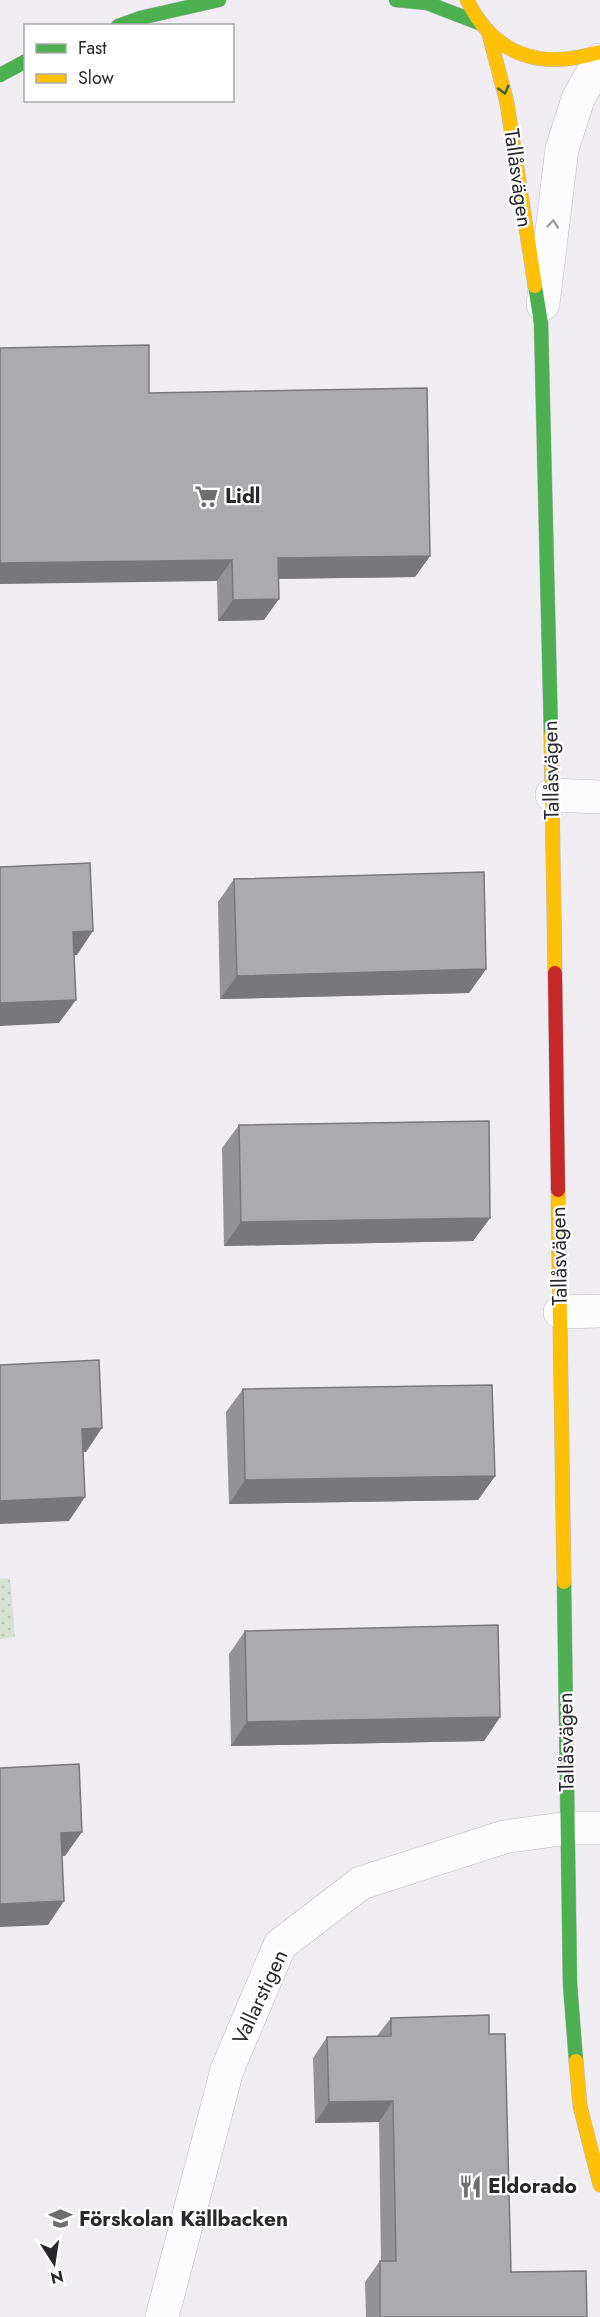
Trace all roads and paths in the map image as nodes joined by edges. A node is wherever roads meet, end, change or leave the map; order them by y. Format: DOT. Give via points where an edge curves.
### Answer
graph roads {
  1 [pos="219,0"];
  2 [pos="396,0"];
  3 [pos="467,0"];
  4 [pos="124,24"];
  5 [pos="484,28"];
  6 [pos="600,52"];
  7 [pos="600,60"];
  8 [pos="24,62"];
  9 [pos="0,75"];
  10 [pos="541,323"];
  11 [pos="552,795"];
  12 [pos="600,797"];
  13 [pos="600,1311"];
  14 [pos="560,1312"];
  15 [pos="568,1828"];
  16 [pos="600,1828"];
  17 [pos="600,2185"];
  18 [pos="162,2317"];
  1 -- 4 [label="street"];
  2 -- 5 [label="street" via="427,3"];
  3 -- 5 [label="street, Tallåsvägen"];
  5 -- 6 [label="street, Tallåsvägen" via="515,51 544,60 576,60"];
  5 -- 10 [label="street, Tallåsvägen, one-way" via="507,103"];
  10 -- 7 [label="street, Tallåsvägen, one-way" via="562,149 578,99"];
  8 -- 9 [label="street"];
  10 -- 11 [label="street, Tallåsvägen"];
  11 -- 12 [label="street"];
  11 -- 14 [label="street, Tallåsvägen"];
  13 -- 14 [label="street"];
  14 -- 15 [label="street, Tallåsvägen"];
  15 -- 16 [label="street, Vallarstigen"];
  15 -- 17 [label="street, Tallåsvägen" via="570,1984 579,2095"];
  15 -- 18 [label="street, Vallarstigen" via="504,1837 361,1883 280,1946 227,2070"];
}
